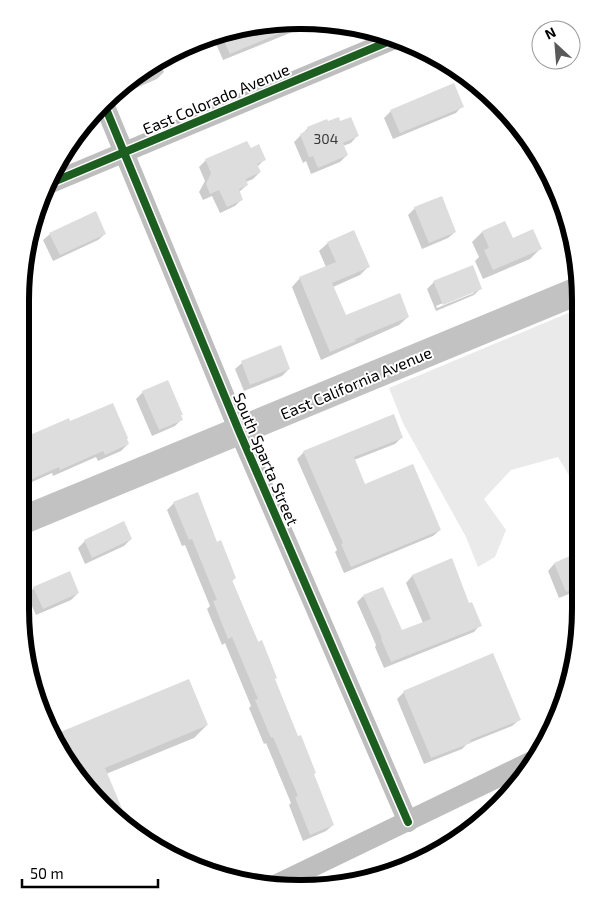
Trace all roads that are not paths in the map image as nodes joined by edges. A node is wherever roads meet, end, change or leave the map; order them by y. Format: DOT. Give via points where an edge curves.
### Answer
graph roads {
  1 [pos="386,42"];
  2 [pos="106,110"];
  3 [pos="124,152"];
  4 [pos="57,180"];
  5 [pos="572,293"];
  6 [pos="239,431"];
  7 [pos="29,518"];
  8 [pos="521,766"];
  9 [pos="408,822"];
  10 [pos="286,880"];
  1 -- 3 [label="street, East Colorado Avenue"];
  2 -- 3 [label="street, South Sparta Street"];
  3 -- 4 [label="street, East Colorado Avenue"];
  3 -- 6 [label="street, South Sparta Street"];
  5 -- 6 [label="main road, East California Avenue"];
  6 -- 7 [label="main road, East California Avenue"];
  6 -- 9 [label="street, South Sparta Street"];
  8 -- 9 [label="street"];
  9 -- 10 [label="street"];
}
